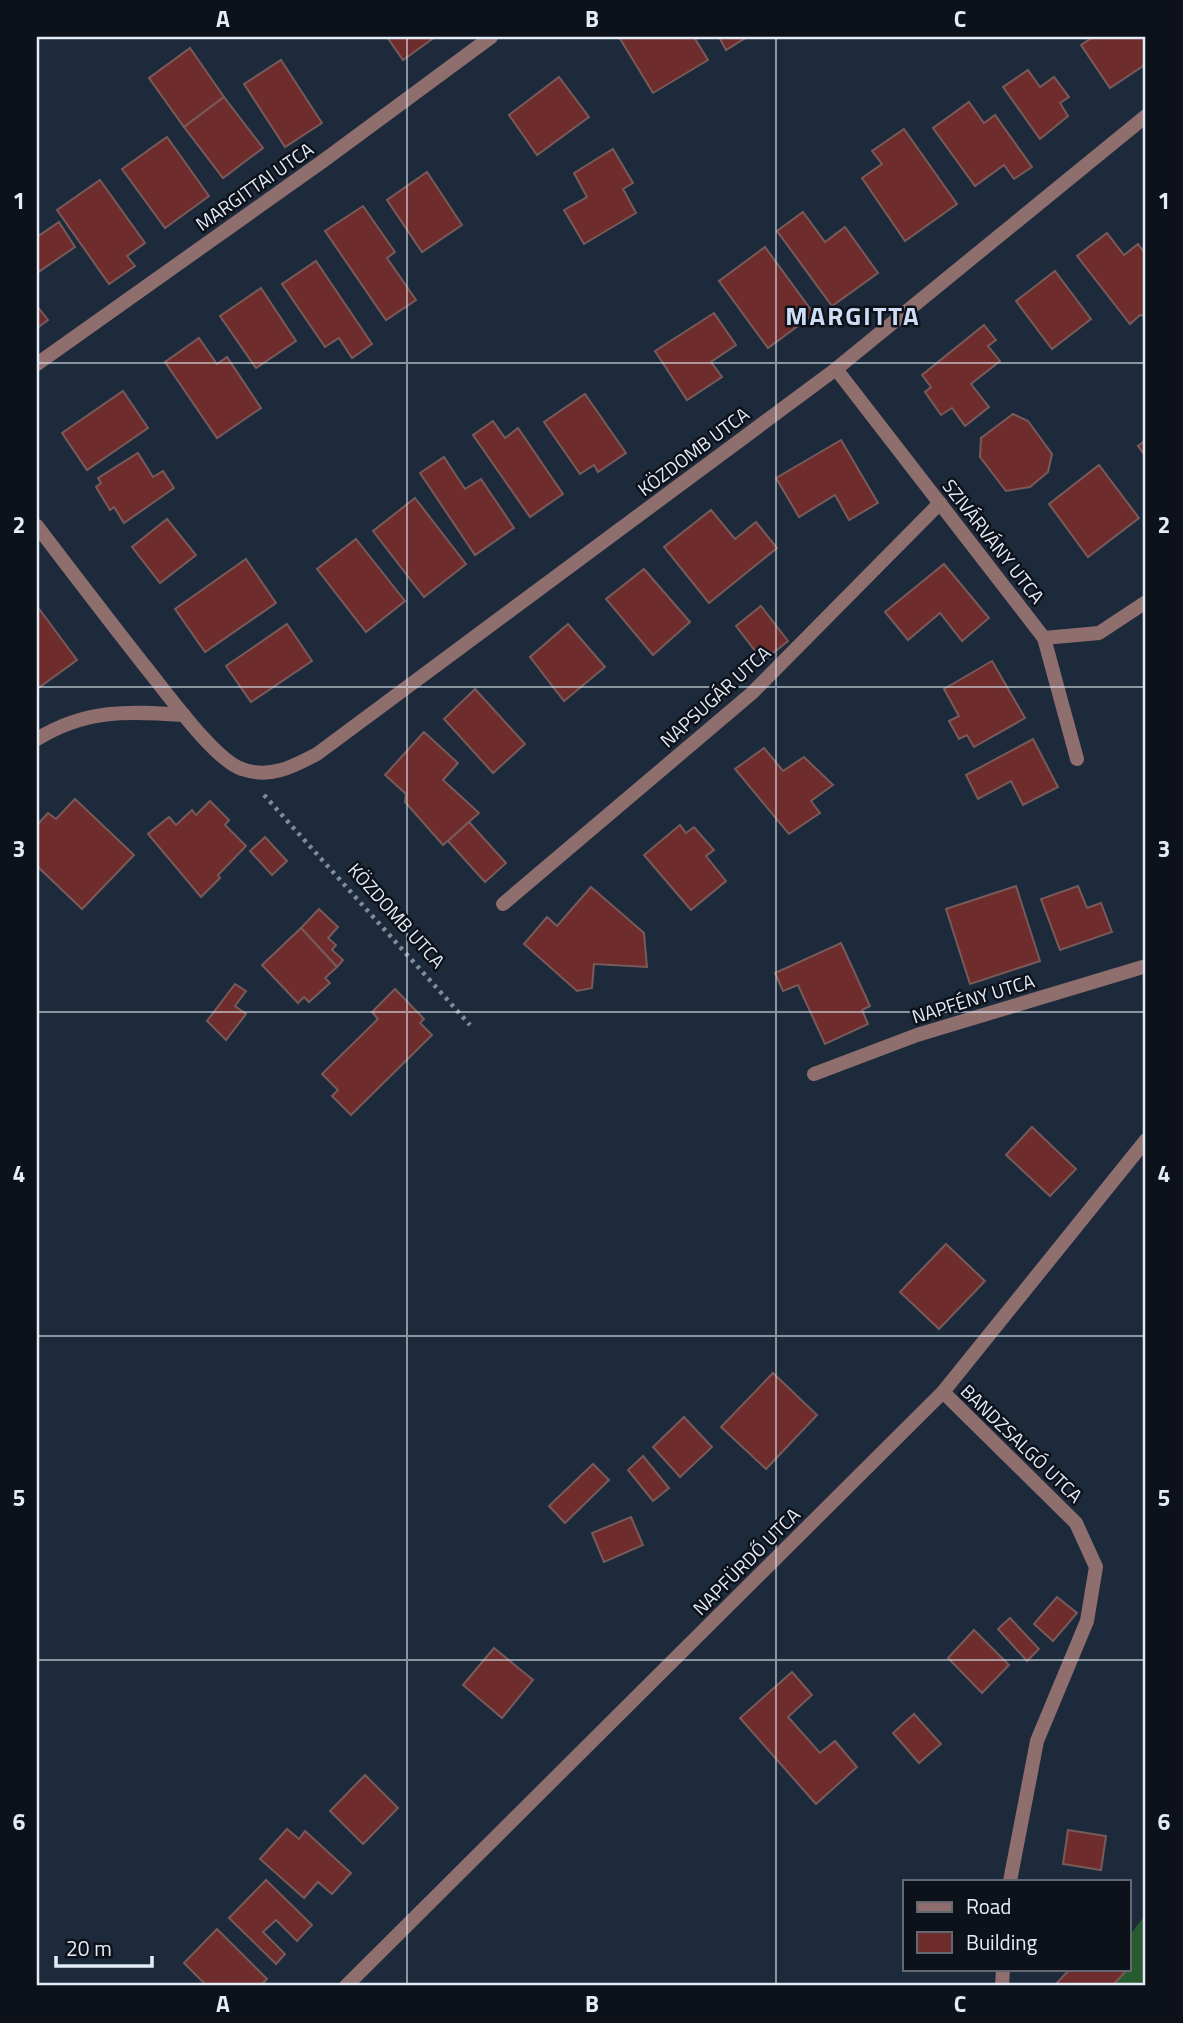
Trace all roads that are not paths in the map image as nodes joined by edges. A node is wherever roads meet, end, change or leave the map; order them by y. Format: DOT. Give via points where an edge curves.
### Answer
graph roads {
  1 [pos="491,37"];
  2 [pos="1146,116"];
  3 [pos="37,364"];
  4 [pos="836,369"];
  5 [pos="940,503"];
  6 [pos="37,526"];
  7 [pos="1146,602"];
  8 [pos="1044,638"];
  9 [pos="184,715"];
  10 [pos="37,739"];
  11 [pos="1077,759"];
  12 [pos="503,904"];
  13 [pos="1146,966"];
  14 [pos="814,1074"];
  15 [pos="1146,1140"];
  16 [pos="943,1392"];
  17 [pos="1010,1880"];
  18 [pos="346,1986"];
  1 -- 3 [label="street, MARGITTAI UTCA"];
  2 -- 4 [label="street, KÖZDOMB UTCA"];
  4 -- 5 [label="street, SZIVÁRVÁNY UTCA"];
  4 -- 9 [label="street, KÖZDOMB UTCA" via="317,754 287,770 263,774 240,769"];
  5 -- 8 [label="street, SZIVÁRVÁNY UTCA"];
  5 -- 12 [label="street, NAPSUGÁR UTCA" via="752,693"];
  6 -- 9 [label="street"];
  7 -- 8 [label="street" via="1099,633"];
  8 -- 11 [label="street, SZIVÁRVÁNY UTCA"];
  9 -- 10 [label="street" via="89,716"];
  13 -- 14 [label="street, NAPFÉNY UTCA" via="917,1035"];
  15 -- 16 [label="street, NAPFÜRDŐ UTCA"];
  16 -- 17 [label="street, BANDZSALGÓ UTCA" via="1076,1523 1096,1567 1087,1621 1037,1741"];
  16 -- 18 [label="street, NAPFÜRDŐ UTCA"];
}
